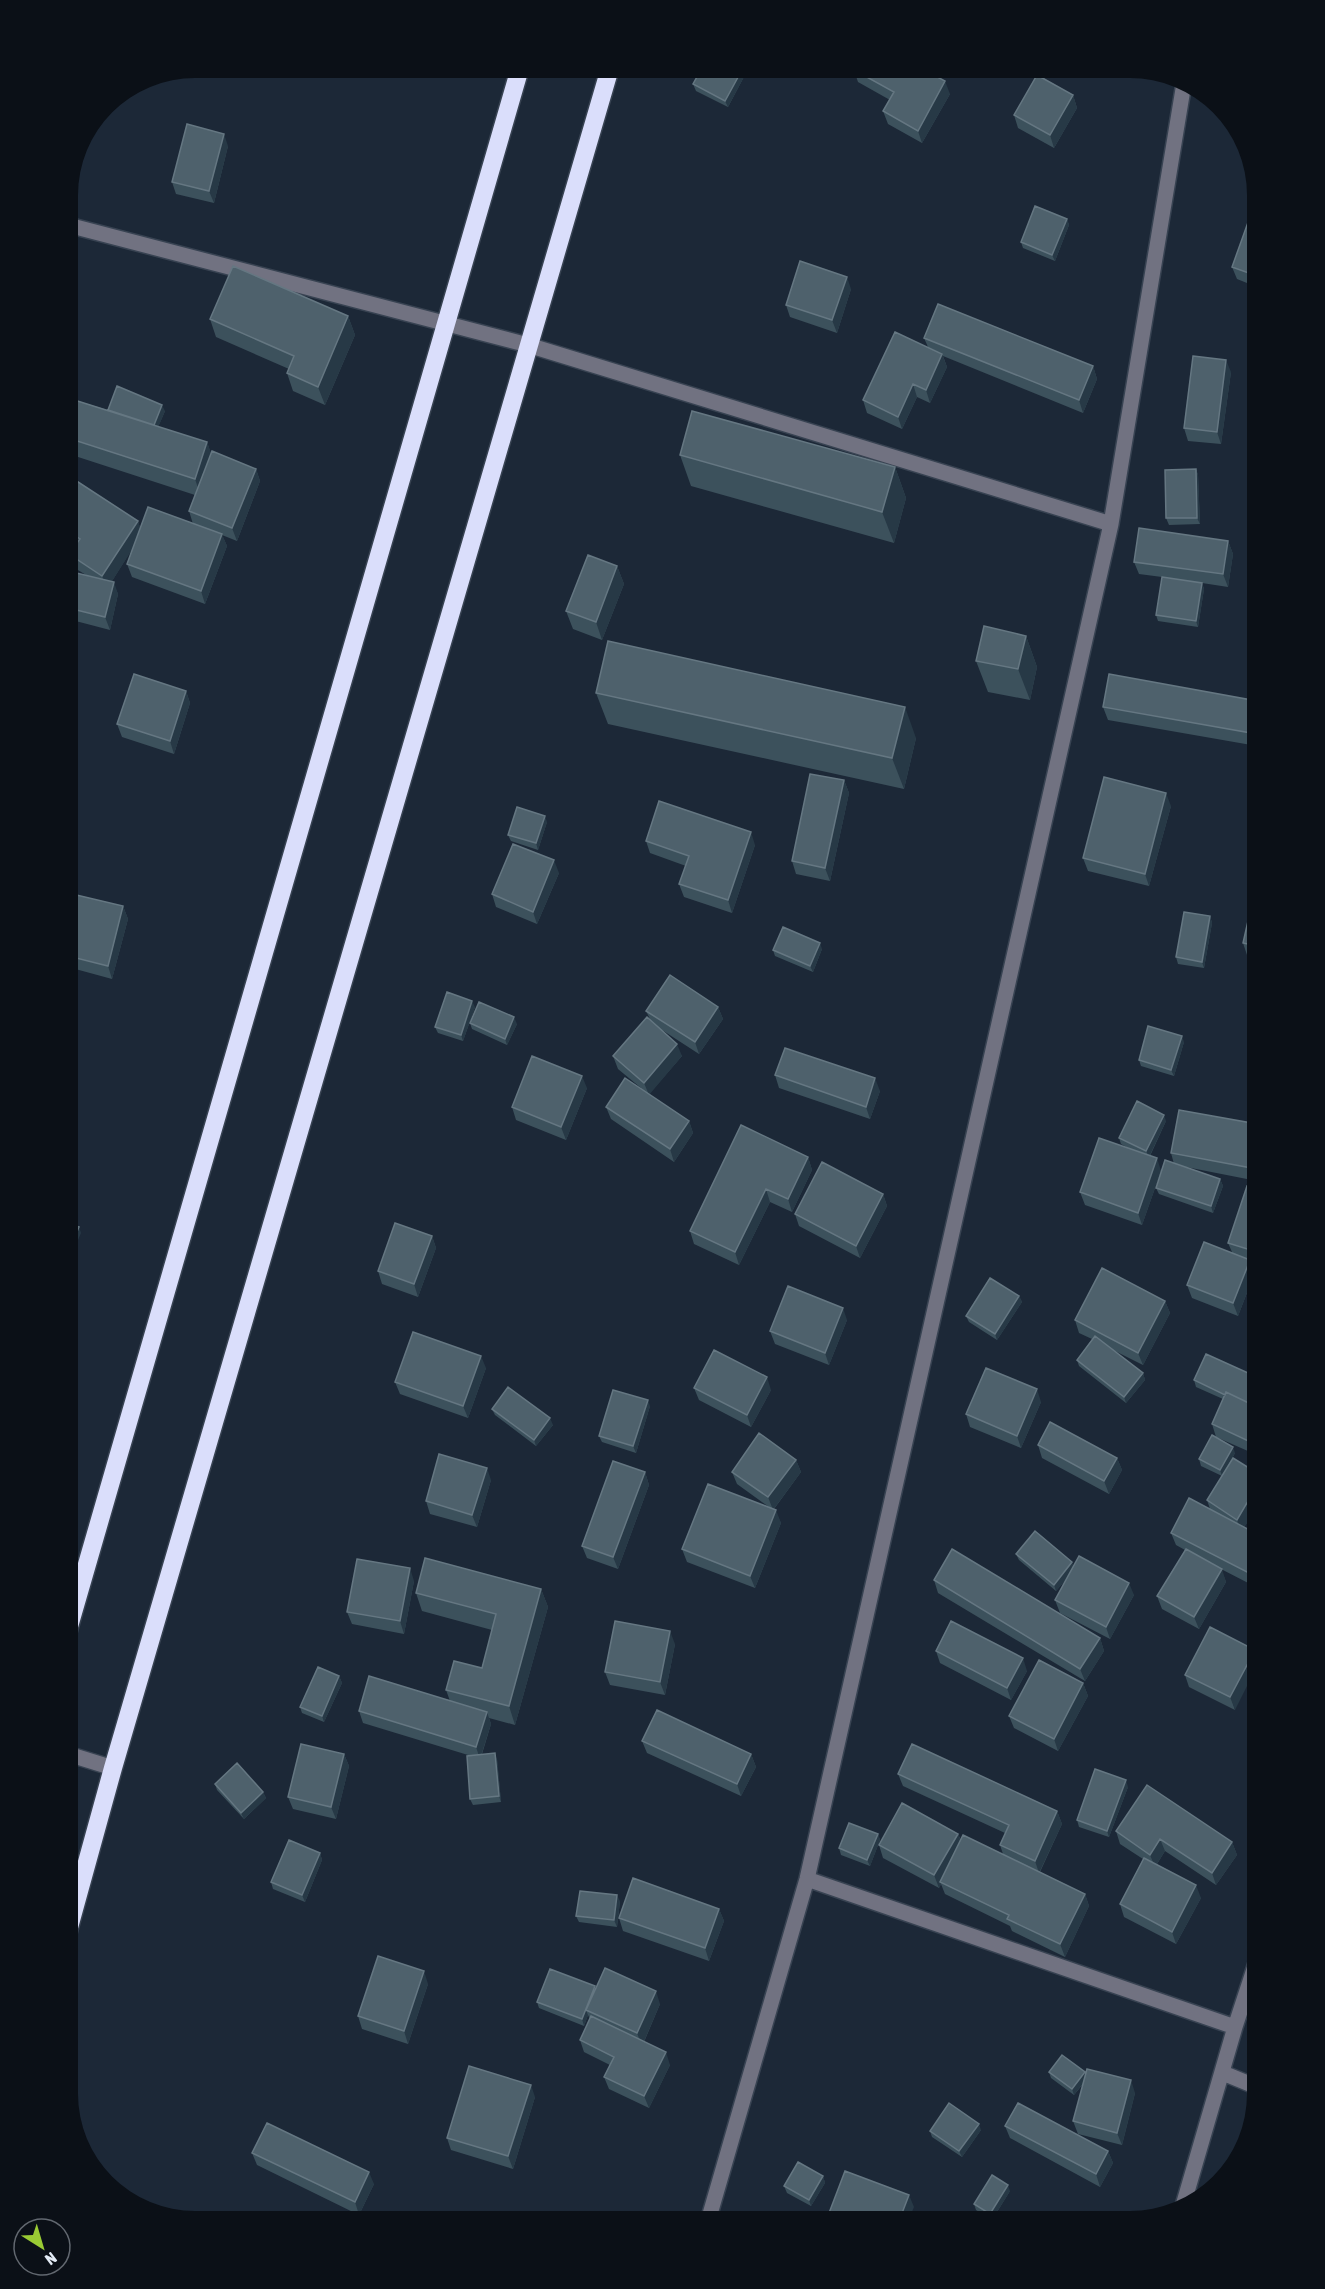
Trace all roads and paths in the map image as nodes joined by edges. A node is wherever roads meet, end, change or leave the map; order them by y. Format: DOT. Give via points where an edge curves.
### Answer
graph roads {
  1 [pos="517,78"];
  2 [pos="607,78"];
  3 [pos="1183,90"];
  4 [pos="78,228"];
  5 [pos="446,323"];
  6 [pos="528,345"];
  7 [pos="1111,524"];
  8 [pos="78,1594"];
  9 [pos="78,1757"];
  10 [pos="113,1768"];
  11 [pos="807,1879"];
  12 [pos="78,1895"];
  13 [pos="1247,1990"];
  14 [pos="1235,2027"];
  15 [pos="1223,2073"];
  16 [pos="1247,2083"];
  17 [pos="1186,2197"];
  18 [pos="711,2211"];
  1 -- 5 [label="highway"];
  2 -- 6 [label="highway"];
  3 -- 7 [label="street"];
  4 -- 5 [label="street"];
  5 -- 6 [label="street"];
  5 -- 8 [label="highway"];
  6 -- 7 [label="street"];
  6 -- 10 [label="highway"];
  7 -- 11 [label="street"];
  9 -- 10 [label="street"];
  10 -- 12 [label="highway"];
  11 -- 14 [label="street"];
  11 -- 18 [label="street"];
  13 -- 14 [label="street"];
  14 -- 15 [label="street"];
  15 -- 16 [label="street"];
  15 -- 17 [label="street"];
}
